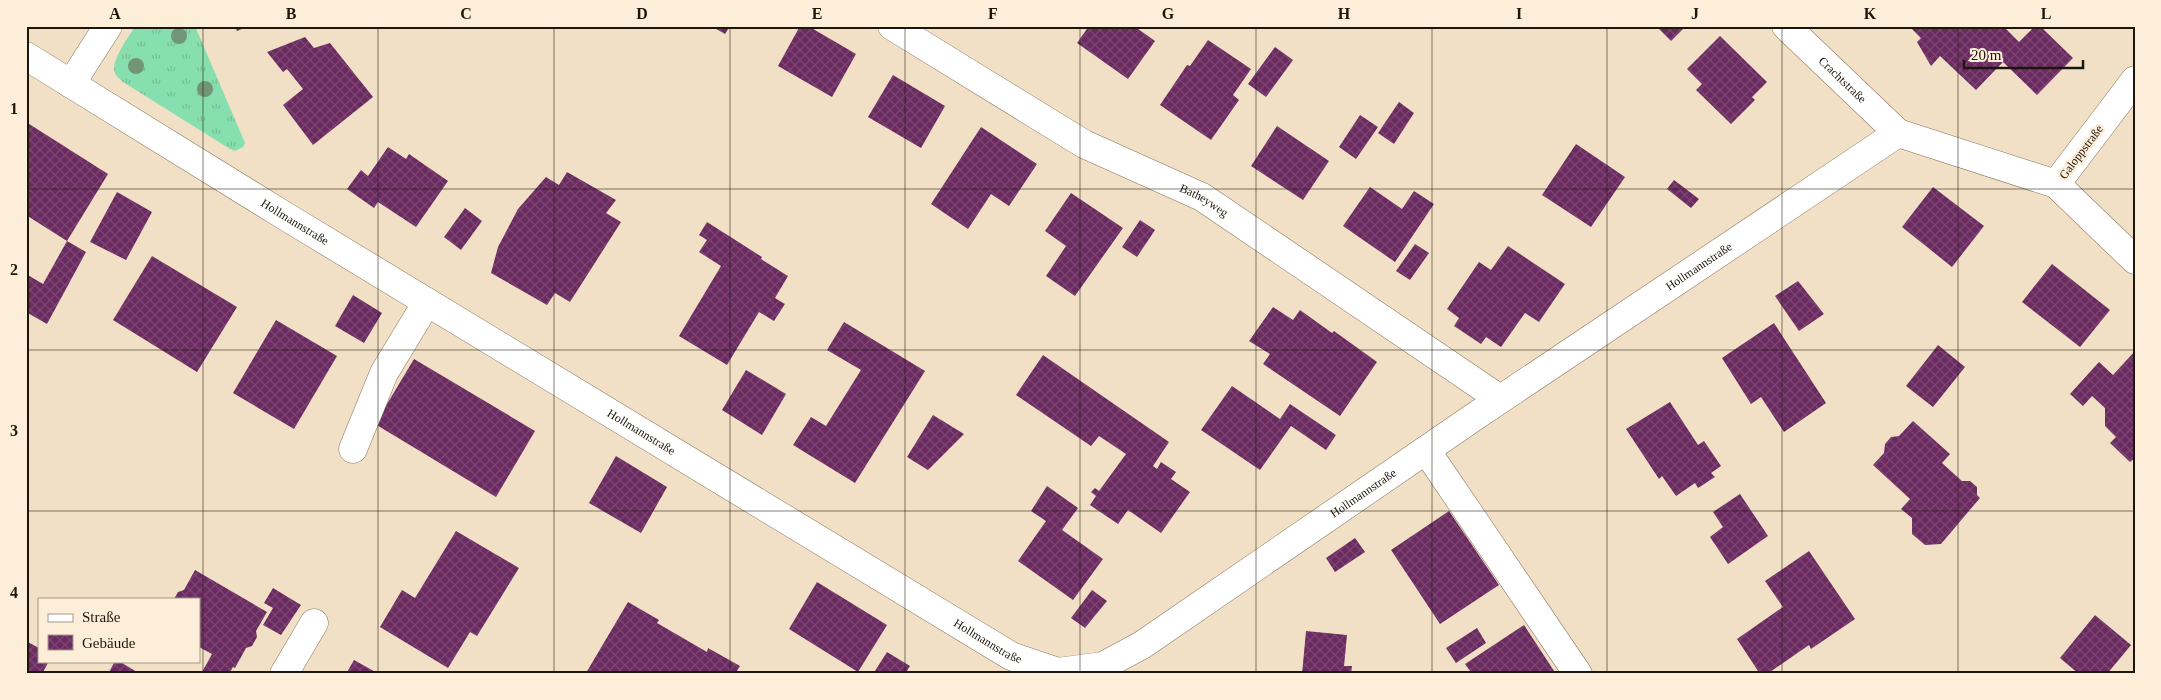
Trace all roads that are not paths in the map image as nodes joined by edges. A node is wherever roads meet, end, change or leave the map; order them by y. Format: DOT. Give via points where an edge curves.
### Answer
graph roads {
  1 [pos="108,26"];
  2 [pos="892,26"];
  3 [pos="1786,26"];
  4 [pos="26,56"];
  5 [pos="2135,80"];
  6 [pos="71,84"];
  7 [pos="1898,133"];
  8 [pos="2056,184"];
  9 [pos="2135,260"];
  10 [pos="427,302"];
  11 [pos="1500,399"];
  12 [pos="353,449"];
  13 [pos="1426,450"];
  14 [pos="314,623"];
  15 [pos="1009,665"];
  16 [pos="284,674"];
  17 [pos="1578,674"];
  1 -- 6 [label="street"];
  2 -- 11 [label="street, Batheyweg" via="1084,144 1202,197"];
  3 -- 7 [label="street, Crachtstraße"];
  4 -- 6 [label="street, Hollmannstraße"];
  5 -- 8 [label="street, Galoppstraße"];
  6 -- 10 [label="street, Hollmannstraße"];
  7 -- 8 [label="street"];
  7 -- 11 [label="street, Hollmannstraße"];
  8 -- 9 [label="street, Galoppstraße"];
  10 -- 12 [label="street" via="384,373"];
  10 -- 15 [label="street, Hollmannstraße"];
  11 -- 13 [label="street, Hollmannstraße"];
  13 -- 15 [label="street, Hollmannstraße" via="1142,645 1103,666 1058,672"];
  13 -- 17 [label="street"];
  14 -- 16 [label="street"];
}
